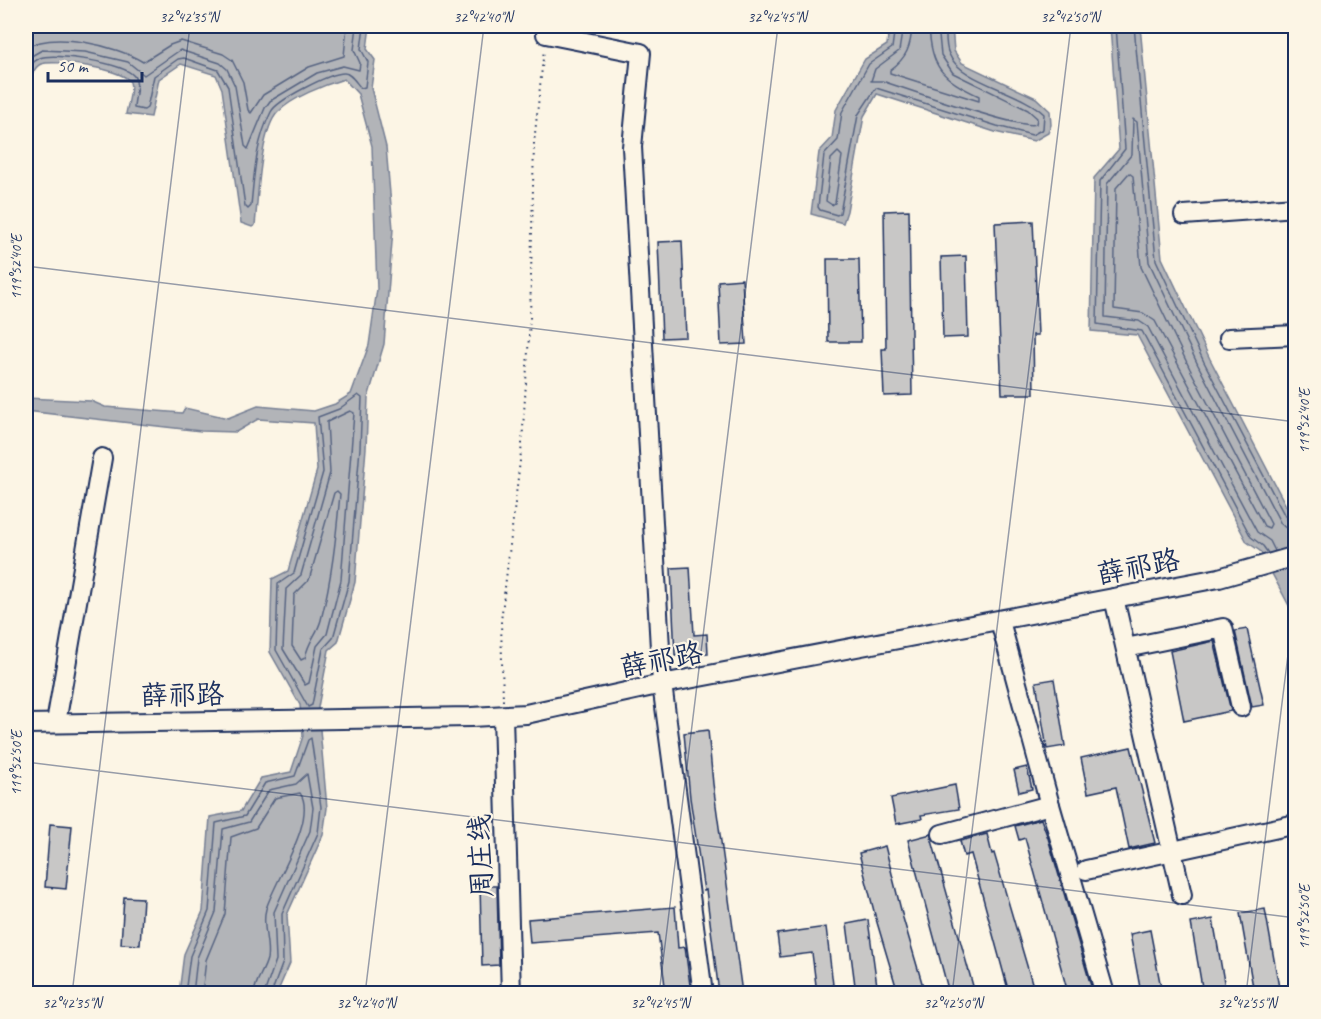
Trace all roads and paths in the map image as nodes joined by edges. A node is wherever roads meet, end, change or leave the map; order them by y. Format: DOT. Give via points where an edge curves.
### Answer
graph roads {
  1 [pos="546,34"];
  2 [pos="1296,207"];
  3 [pos="1184,214"];
  4 [pos="1296,335"];
  5 [pos="1229,338"];
  6 [pos="102,458"];
  7 [pos="1296,556"];
  8 [pos="1114,598"];
  9 [pos="1000,621"];
  10 [pos="1126,648"];
  11 [pos="662,684"];
  12 [pos="1240,707"];
  13 [pos="503,716"];
  14 [pos="56,723"];
  15 [pos="26,724"];
  16 [pos="1050,805"];
  17 [pos="1296,824"];
  18 [pos="942,834"];
  19 [pos="1172,851"];
  20 [pos="1086,870"];
  21 [pos="1182,895"];
  22 [pos="511,993"];
  23 [pos="703,993"];
  24 [pos="1105,993"];
  1 -- 11 [label="street" via="641,53 632,147"];
  1 -- 13 [label="path" via="534,143 530,320 522,444 501,621"];
  2 -- 3 [label="street"];
  4 -- 5 [label="street"];
  6 -- 14 [label="street"];
  7 -- 8 [label="street, 薛祁路" via="1219,578"];
  8 -- 9 [label="street, 薛祁路"];
  8 -- 10 [label="street"];
  9 -- 11 [label="street, 薛祁路"];
  9 -- 16 [label="street"];
  10 -- 12 [label="street" via="1223,628"];
  10 -- 19 [label="street"];
  11 -- 13 [label="street, 薛祁路"];
  11 -- 23 [label="street"];
  13 -- 14 [label="street, 薛祁路"];
  13 -- 22 [label="street, 周庄线"];
  14 -- 15 [label="street, 薛祁路"];
  16 -- 18 [label="street"];
  16 -- 24 [label="street"];
  17 -- 19 [label="street"];
  19 -- 20 [label="street"];
  19 -- 21 [label="street"];
}
